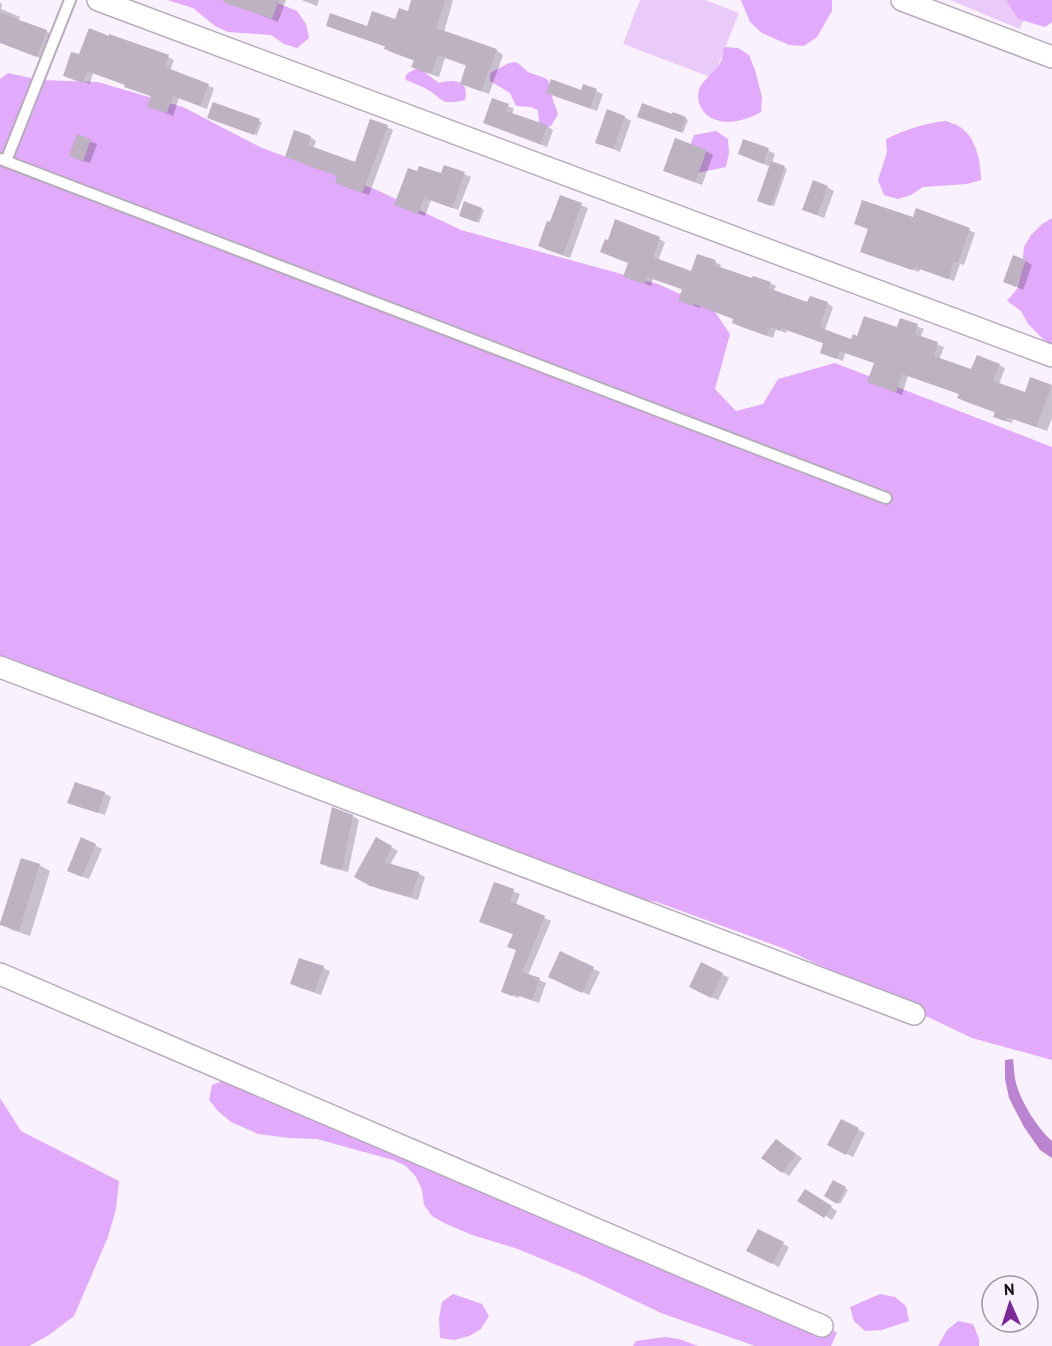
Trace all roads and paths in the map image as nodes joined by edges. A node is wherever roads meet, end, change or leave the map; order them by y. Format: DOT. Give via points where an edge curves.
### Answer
graph roads {
  1 [pos="70,0"];
  2 [pos="98,0"];
  3 [pos="902,0"];
  4 [pos="1052,57"];
  5 [pos="3,160"];
  6 [pos="1052,356"];
  7 [pos="886,498"];
  8 [pos="0,667"];
  9 [pos="0,974"];
  10 [pos="915,1014"];
  11 [pos="822,1326"];
  1 -- 5 [label="lane"];
  2 -- 6 [label="street"];
  3 -- 4 [label="street"];
  5 -- 7 [label="lane"];
  8 -- 10 [label="street"];
  9 -- 11 [label="street"];
}
